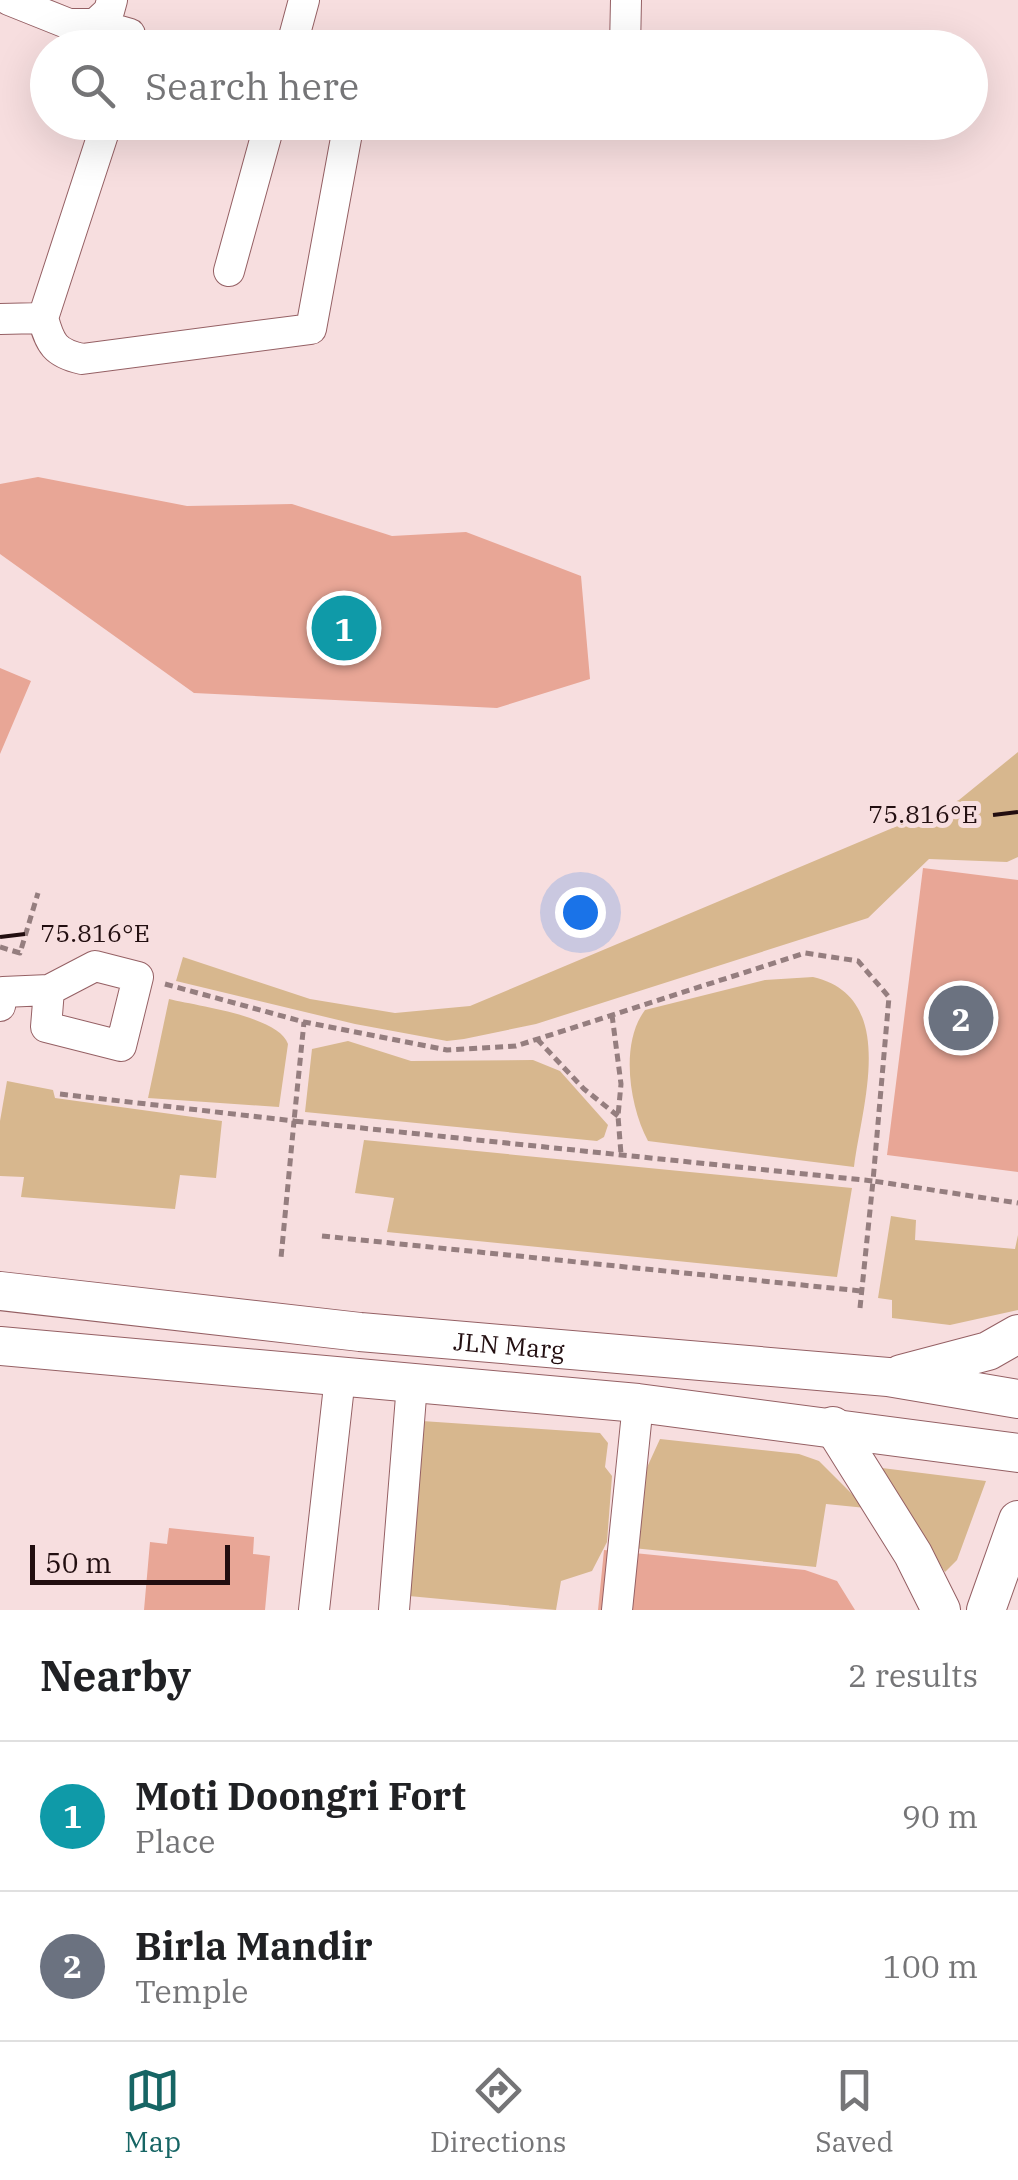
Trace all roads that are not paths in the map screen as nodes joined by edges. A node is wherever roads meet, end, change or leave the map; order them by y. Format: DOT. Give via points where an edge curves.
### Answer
graph roads {
  1 [pos="9,0"];
  2 [pos="304,0"];
  3 [pos="626,0"];
  4 [pos="104,12"];
  5 [pos="125,30"];
  6 [pos="296,30"];
  7 [pos="625,30"];
  8 [pos="101,140"];
  9 [pos="265,140"];
  10 [pos="346,140"];
  11 [pos="229,271"];
  12 [pos="43,318"];
  13 [pos="0,319"];
  14 [pos="50,990"];
  15 [pos="0,1006"];
  16 [pos="0,1291"];
  17 [pos="1018,1334"];
  18 [pos="0,1346"];
  19 [pos="340,1377"];
  20 [pos="889,1378"];
  21 [pos="412,1384"];
  22 [pos="1018,1399"];
  23 [pos="638,1403"];
  24 [pos="833,1426"];
  25 [pos="1018,1453"];
  26 [pos="1018,1520"];
  27 [pos="314,1610"];
  28 [pos="394,1610"];
  29 [pos="617,1610"];
  30 [pos="941,1610"];
  31 [pos="986,1610"];
  1 -- 4 [label="street" via="69,24"];
  2 -- 6 [label="street"];
  3 -- 7 [label="street"];
  4 -- 5 [label="street"];
  8 -- 12 [label="street"];
  9 -- 11 [label="street"];
  10 -- 12 [label="street" via="311,328 82,359 62,355 49,342"];
  12 -- 13 [label="street"];
  14 -- 14 [label="street" via="95,966 138,977 121,1046 46,1027"];
  14 -- 15 [label="street" via="3,992"];
  16 -- 20 [label="main road, JLN Marg" via="360,1332"];
  17 -- 20 [label="main road" via="988,1352"];
  18 -- 19 [label="main road, JLN Marg"];
  19 -- 21 [label="main road, JLN Marg"];
  19 -- 27 [label="street"];
  20 -- 22 [label="main road, JLN Marg"];
  21 -- 23 [label="main road, JLN Marg"];
  21 -- 28 [label="street"];
  23 -- 24 [label="main road, JLN Marg"];
  23 -- 29 [label="street"];
  24 -- 25 [label="main road, JLN Marg"];
  24 -- 30 [label="main road" via="914,1554"];
  26 -- 31 [label="main road"];
}
